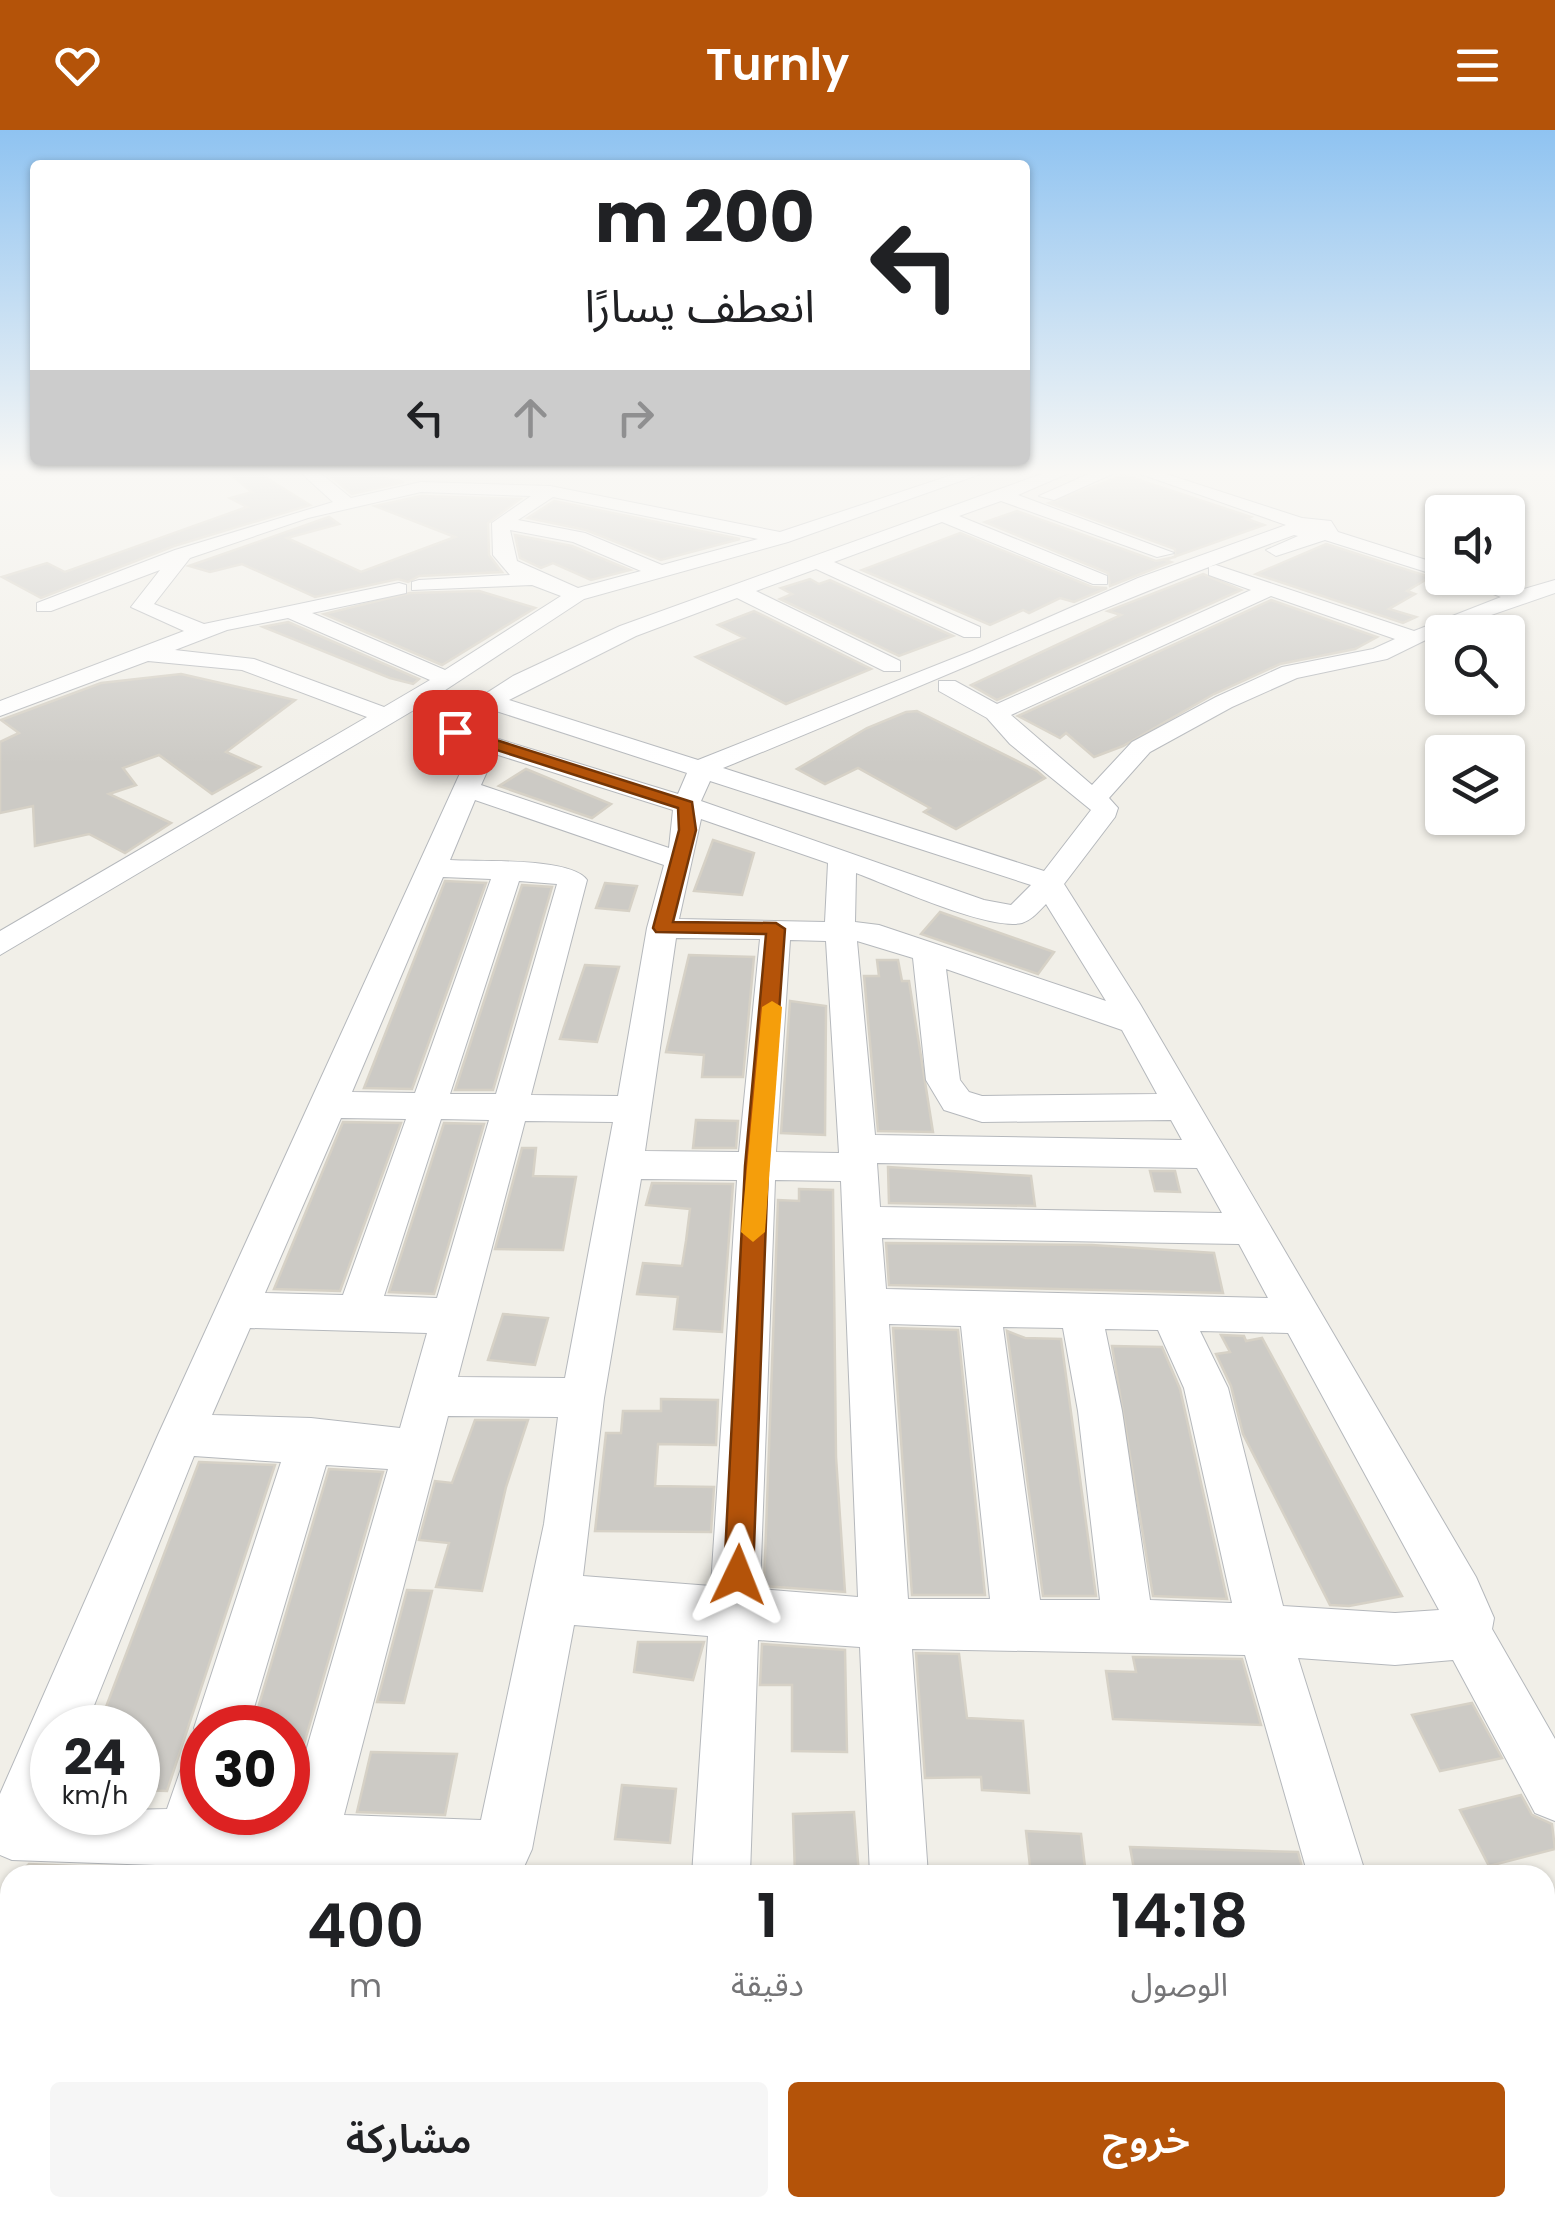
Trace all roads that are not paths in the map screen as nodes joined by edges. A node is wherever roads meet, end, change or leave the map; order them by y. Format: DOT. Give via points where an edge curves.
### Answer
graph roads {
  1 [pos="143,569"];
  2 [pos="173,569"];
  3 [pos="518,569"];
  4 [pos="795,569"];
  5 [pos="846,569"];
  6 [pos="1062,569"];
  7 [pos="1185,569"];
  8 [pos="1220,569"];
  9 [pos="656,570"];
  10 [pos="1216,571"];
  11 [pos="540,578"];
  12 [pos="1093,582"];
  13 [pos="1555,586"];
  14 [pos="1270,589"];
  15 [pos="731,592"];
  16 [pos="1514,595"];
  17 [pos="578,596"];
  18 [pos="1520,597"];
  19 [pos="44,608"];
  20 [pos="290,611"];
  21 [pos="364,624"];
  22 [pos="978,630"];
  23 [pos="202,632"];
  24 [pos="1415,638"];
  25 [pos="136,654"];
  26 [pos="885,669"];
  27 [pos="455,674"];
  28 [pos="947,686"];
  29 [pos="486,700"];
  30 [pos="0,708"];
  31 [pos="996,713"];
  32 [pos="385,716"];
  33 [pos="486,742"];
  34 [pos="734,780"];
  35 [pos="694,786"];
  36 [pos="467,789"];
  37 [pos="1096,798"];
  38 [pos="842,857"];
  39 [pos="680,861"];
  40 [pos="432,868"];
  41 [pos="508,871"];
  42 [pos="1046,881"];
  43 [pos="662,928"];
  44 [pos="840,928"];
  45 [pos="776,929"];
  46 [pos="0,945"];
  47 [pos="928,953"];
  48 [pos="1133,1022"];
  49 [pos="329,1105"];
  50 [pos="428,1106"];
  51 [pos="510,1107"];
  52 [pos="1180,1107"];
  53 [pos="636,1109"];
  54 [pos="1207,1154"];
  55 [pos="858,1158"];
  56 [pos="626,1165"];
  57 [pos="757,1166"];
  58 [pos="862,1222"];
  59 [pos="1249,1228"];
  60 [pos="867,1306"];
  61 [pos="980,1308"];
  62 [pos="237,1310"];
  63 [pos="1080,1310"];
  64 [pos="358,1312"];
  65 [pos="1170,1312"];
  66 [pos="452,1316"];
  67 [pos="1299,1316"];
  68 [pos="432,1396"];
  69 [pos="582,1398"];
  70 [pos="182,1434"];
  71 [pos="311,1439"];
  72 [pos="416,1450"];
  73 [pos="554,1599"];
  74 [pos="737,1611"];
  75 [pos="886,1624"];
  76 [pos="1018,1625"];
  77 [pos="1128,1626"];
  78 [pos="1264,1632"];
  79 [pos="1466,1633"];
  80 [pos="68,1705"];
  81 [pos="228,1705"];
  82 [pos="30,1788"];
  83 [pos="1555,1793"];
  84 [pos="187,1835"];
  85 [pos="186,1838"];
  86 [pos="6,1840"];
  87 [pos="304,1858"];
  88 [pos="501,1862"];
  89 [pos="722,1865"];
  90 [pos="898,1865"];
  91 [pos="1333,1865"];
  1 -- 19 [label="street"];
  2 -- 23 [label="street" via="142,607"];
  3 -- 11 [label="street"];
  4 -- 15 [label="street"];
  5 -- 22 [label="street"];
  6 -- 12 [label="street"];
  7 -- 35 [label="street"];
  8 -- 10 [label="street"];
  9 -- 17 [label="street"];
  10 -- 14 [label="street"];
  10 -- 28 [label="street" via="1175,583"];
  11 -- 17 [label="street"];
  11 -- 20 [label="street" via="409,587"];
  13 -- 18 [label="street"];
  14 -- 24 [label="street"];
  14 -- 31 [label="street"];
  15 -- 26 [label="street"];
  15 -- 29 [label="street" via="628,631"];
  16 -- 18 [label="street"];
  17 -- 27 [label="street"];
  18 -- 24 [label="street"];
  20 -- 23 [label="street"];
  20 -- 27 [label="street"];
  21 -- 27 [label="street"];
  23 -- 25 [label="street"];
  24 -- 37 [label="street" via="1379,654 1290,672 1224,702 1141,747"];
  25 -- 30 [label="street"];
  25 -- 32 [label="street" via="246,664"];
  27 -- 32 [label="street"];
  28 -- 31 [label="street"];
  28 -- 34 [label="street"];
  29 -- 33 [label="street" via="452,726"];
  29 -- 35 [label="street"];
  31 -- 37 [label="street"];
  32 -- 46 [label="street"];
  33 -- 35 [label="street"];
  33 -- 36 [label="street"];
  34 -- 35 [label="street"];
  34 -- 35 [label="street"];
  34 -- 42 [label="street"];
  35 -- 38 [label="street"];
  35 -- 39 [label="street"];
  36 -- 39 [label="street"];
  36 -- 40 [label="street"];
  37 -- 42 [label="street" via="1104,816"];
  38 -- 42 [label="street" via="1008,916 1034,903"];
  38 -- 44 [label="street"];
  39 -- 43 [label="street"];
  40 -- 41 [label="street"];
  40 -- 49 [label="street"];
  41 -- 50 [label="street"];
  41 -- 51 [label="street" via="573,880"];
  42 -- 48 [label="street"];
  43 -- 45 [label="street"];
  43 -- 53 [label="street"];
  44 -- 45 [label="street"];
  44 -- 47 [label="street"];
  44 -- 55 [label="street"];
  45 -- 57 [label="street"];
  47 -- 48 [label="street"];
  47 -- 52 [label="street" via="942,1080 959,1105"];
  48 -- 52 [label="street"];
  49 -- 50 [label="street"];
  49 -- 62 [label="street"];
  50 -- 51 [label="street"];
  50 -- 64 [label="street"];
  51 -- 53 [label="street"];
  51 -- 66 [label="street"];
  52 -- 54 [label="street"];
  53 -- 56 [label="street"];
  54 -- 55 [label="street"];
  54 -- 59 [label="street"];
  55 -- 57 [label="street"];
  55 -- 58 [label="street"];
  56 -- 57 [label="street"];
  56 -- 69 [label="street"];
  57 -- 74 [label="street"];
  58 -- 59 [label="street"];
  58 -- 60 [label="street"];
  59 -- 67 [label="street"];
  60 -- 61 [label="street"];
  60 -- 75 [label="street"];
  61 -- 63 [label="street"];
  61 -- 76 [label="street"];
  62 -- 64 [label="street"];
  62 -- 70 [label="street"];
  63 -- 65 [label="street"];
  63 -- 77 [label="street"];
  64 -- 66 [label="street"];
  65 -- 67 [label="street"];
  65 -- 78 [label="street" via="1206,1388"];
  66 -- 68 [label="street"];
  67 -- 79 [label="street" via="1458,1595 1469,1618"];
  68 -- 69 [label="street"];
  68 -- 72 [label="street"];
  69 -- 73 [label="street"];
  70 -- 71 [label="street"];
  70 -- 80 [label="street"];
  71 -- 72 [label="street"];
  71 -- 81 [label="street"];
  72 -- 87 [label="street"];
  73 -- 74 [label="street"];
  73 -- 88 [label="street"];
  74 -- 75 [label="street"];
  74 -- 89 [label="street"];
  75 -- 76 [label="street"];
  75 -- 90 [label="street"];
  76 -- 77 [label="street"];
  77 -- 78 [label="street"];
  78 -- 79 [label="street" via="1395,1640"];
  78 -- 91 [label="street"];
  79 -- 83 [label="street"];
  82 -- 86 [label="street"];
  84 -- 85 [label="street"];
  85 -- 86 [label="street"];
  85 -- 87 [label="street"];
  87 -- 88 [label="street"];
}
